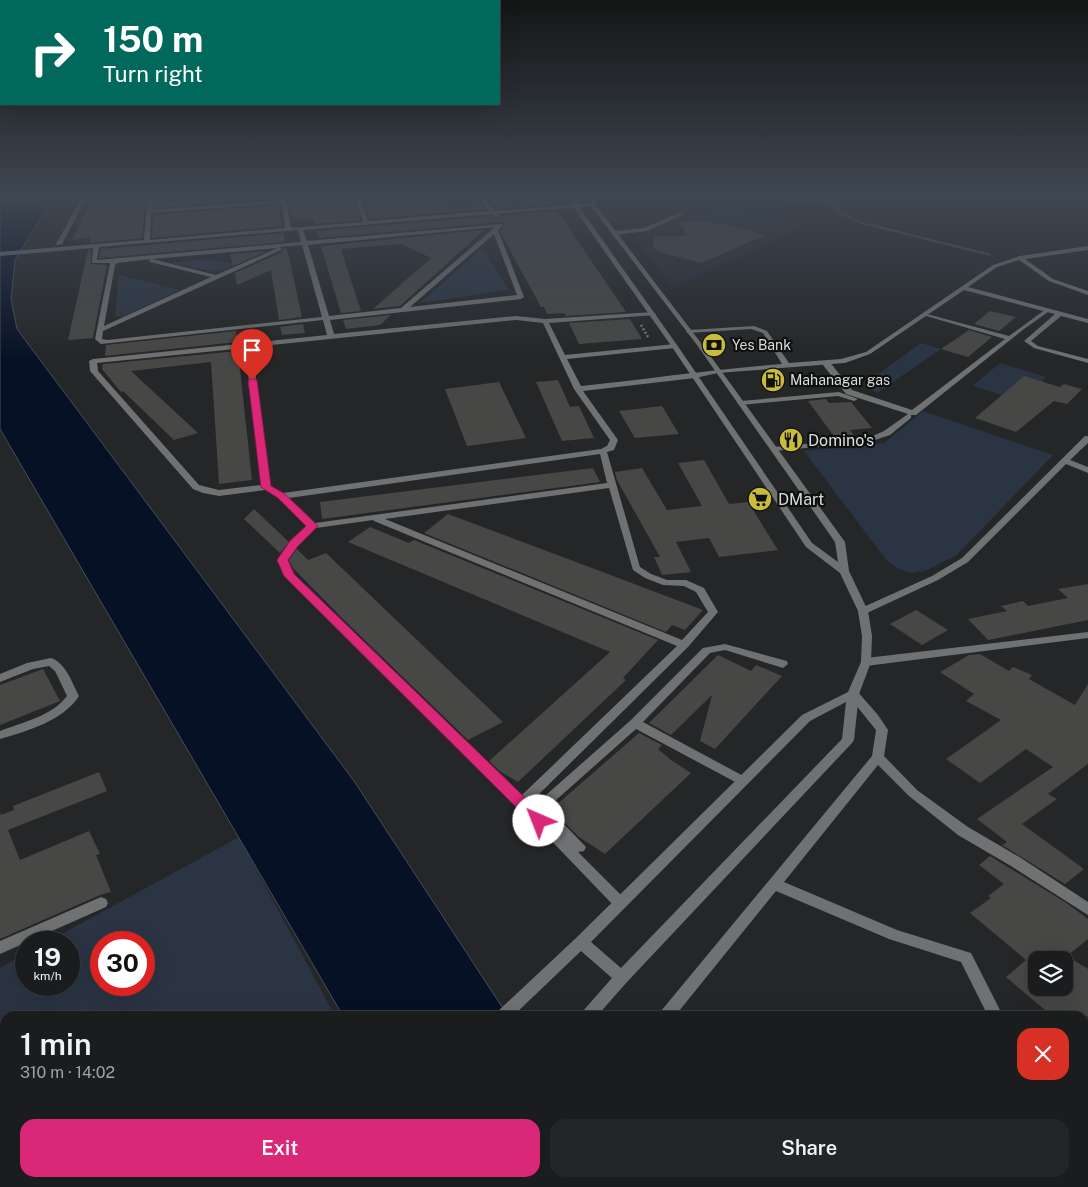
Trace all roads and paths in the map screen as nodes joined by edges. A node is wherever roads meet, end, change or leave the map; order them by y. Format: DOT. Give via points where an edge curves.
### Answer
graph roads {
  1 [pos="43,250"];
  2 [pos="95,250"];
  3 [pos="232,250"];
  4 [pos="276,250"];
  5 [pos="306,250"];
  6 [pos="472,250"];
  7 [pos="503,250"];
  8 [pos="607,250"];
  9 [pos="627,250"];
  10 [pos="972,250"];
  11 [pos="1072,250"];
  12 [pos="0,254"];
  13 [pos="1020,258"];
  14 [pos="143,259"];
  15 [pos="1011,260"];
  16 [pos="115,261"];
  17 [pos="217,277"];
  18 [pos="965,288"];
  19 [pos="1088,293"];
  20 [pos="404,309"];
  21 [pos="1048,310"];
  22 [pos="653,314"];
  23 [pos="1061,314"];
  24 [pos="923,316"];
  25 [pos="326,318"];
  26 [pos="545,321"];
  27 [pos="1088,321"];
  28 [pos="100,330"];
  29 [pos="689,332"];
  30 [pos="331,336"];
  31 [pos="248,345"];
  32 [pos="675,346"];
  33 [pos="562,357"];
  34 [pos="1088,361"];
  35 [pos="826,363"];
  36 [pos="787,366"];
  37 [pos="718,371"];
  38 [pos="695,376"];
  39 [pos="578,389"];
  40 [pos="741,403"];
  41 [pos="1088,438"];
  42 [pos="774,449"];
  43 [pos="603,450"];
  44 [pos="1065,460"];
  45 [pos="1088,470"];
  46 [pos="612,485"];
  47 [pos="266,487"];
  48 [pos="282,496"];
  49 [pos="375,518"];
  50 [pos="312,526"];
  51 [pos="844,571"];
  52 [pos="863,611"];
  53 [pos="1088,635"];
  54 [pos="684,645"];
  55 [pos="866,662"];
  56 [pos="783,664"];
  57 [pos="0,678"];
  58 [pos="853,694"];
  59 [pos="635,723"];
  60 [pos="0,735"];
  61 [pos="878,757"];
  62 [pos="743,781"];
  63 [pos="522,803"];
  64 [pos="579,847"];
  65 [pos="774,884"];
  66 [pos="101,903"];
  67 [pos="620,903"];
  68 [pos="1088,909"];
  69 [pos="581,942"];
  70 [pos="0,948"];
  71 [pos="622,977"];
  72 [pos="508,1011"];
  73 [pos="592,1011"];
  74 [pos="670,1011"];
  75 [pos="994,1011"];
  1 -- 12 [label="street"];
  2 -- 16 [label="street" via="94,262"];
  3 -- 14 [label="street"];
  4 -- 17 [label="street"];
  5 -- 25 [label="street"];
  6 -- 20 [label="street"];
  7 -- 20 [label="street" via="521,297"];
  8 -- 22 [label="street"];
  9 -- 29 [label="street"];
  10 -- 15 [label="path"];
  11 -- 13 [label="street"];
  13 -- 15 [label="street"];
  13 -- 19 [label="street" via="1051,280"];
  14 -- 16 [label="street"];
  14 -- 17 [label="street"];
  15 -- 18 [label="street" via="995,266"];
  16 -- 28 [label="street"];
  17 -- 28 [label="street"];
  18 -- 21 [label="street"];
  18 -- 24 [label="street"];
  20 -- 25 [label="street"];
  21 -- 23 [label="street"];
  21 -- 24 [label="street" via="1010,338"];
  22 -- 26 [label="street"];
  22 -- 32 [label="street"];
  23 -- 27 [label="street"];
  23 -- 34 [label="street" via="1027,341 1036,347"];
  24 -- 35 [label="street" via="868,353"];
  24 -- 35 [label="street" via="1008,340 913,413 849,392"];
  25 -- 28 [label="street" via="107,342 98,339"];
  25 -- 30 [label="street"];
  26 -- 30 [label="street" via="516,318"];
  26 -- 33 [label="street"];
  29 -- 36 [label="street" via="752,327 761,330"];
  29 -- 37 [label="street"];
  30 -- 31 [label="street"];
  31 -- 47 [label="street"];
  31 -- 47 [label="street" via="93,361 94,371 196,487 219,493"];
  32 -- 33 [label="street"];
  32 -- 38 [label="street"];
  33 -- 39 [label="street"];
  35 -- 36 [label="street"];
  36 -- 37 [label="street"];
  37 -- 38 [label="street"];
  37 -- 40 [label="street"];
  38 -- 39 [label="street"];
  38 -- 51 [label="street" via="809,545"];
  39 -- 43 [label="street" via="614,440 611,448"];
  40 -- 42 [label="street"];
  40 -- 42 [label="street" via="839,394 908,416 886,433 869,440"];
  41 -- 44 [label="street"];
  42 -- 51 [label="street" via="840,542"];
  43 -- 46 [label="street"];
  43 -- 48 [label="street"];
  44 -- 45 [label="street"];
  44 -- 52 [label="street" via="965,560"];
  46 -- 49 [label="street"];
  46 -- 54 [label="street" via="636,568 666,583 686,584 700,590 713,612"];
  47 -- 48 [label="street"];
  48 -- 50 [label="street"];
  49 -- 50 [label="street"];
  49 -- 54 [label="street"];
  50 -- 63 [label="street" via="282,560 290,576"];
  51 -- 52 [label="street"];
  52 -- 55 [label="street" via="867,636"];
  53 -- 55 [label="street"];
  54 -- 63 [label="street"];
  55 -- 58 [label="street"];
  56 -- 59 [label="street" via="725,647 707,650"];
  57 -- 60 [label="street" via="51,662 73,696 59,712"];
  58 -- 61 [label="street" via="882,730"];
  58 -- 62 [label="street" via="806,718"];
  58 -- 71 [label="street" via="848,740"];
  59 -- 62 [label="street"];
  59 -- 64 [label="street" via="550,798 546,806 553,820"];
  61 -- 65 [label="street"];
  61 -- 68 [label="street" via="913,793 963,831"];
  62 -- 67 [label="street"];
  63 -- 67 [label="street"];
  65 -- 74 [label="street"];
  65 -- 75 [label="street" via="894,934 966,956"];
  66 -- 70 [label="street"];
  67 -- 69 [label="street"];
  69 -- 71 [label="street"];
  69 -- 72 [label="street"];
  71 -- 73 [label="street"];
}
